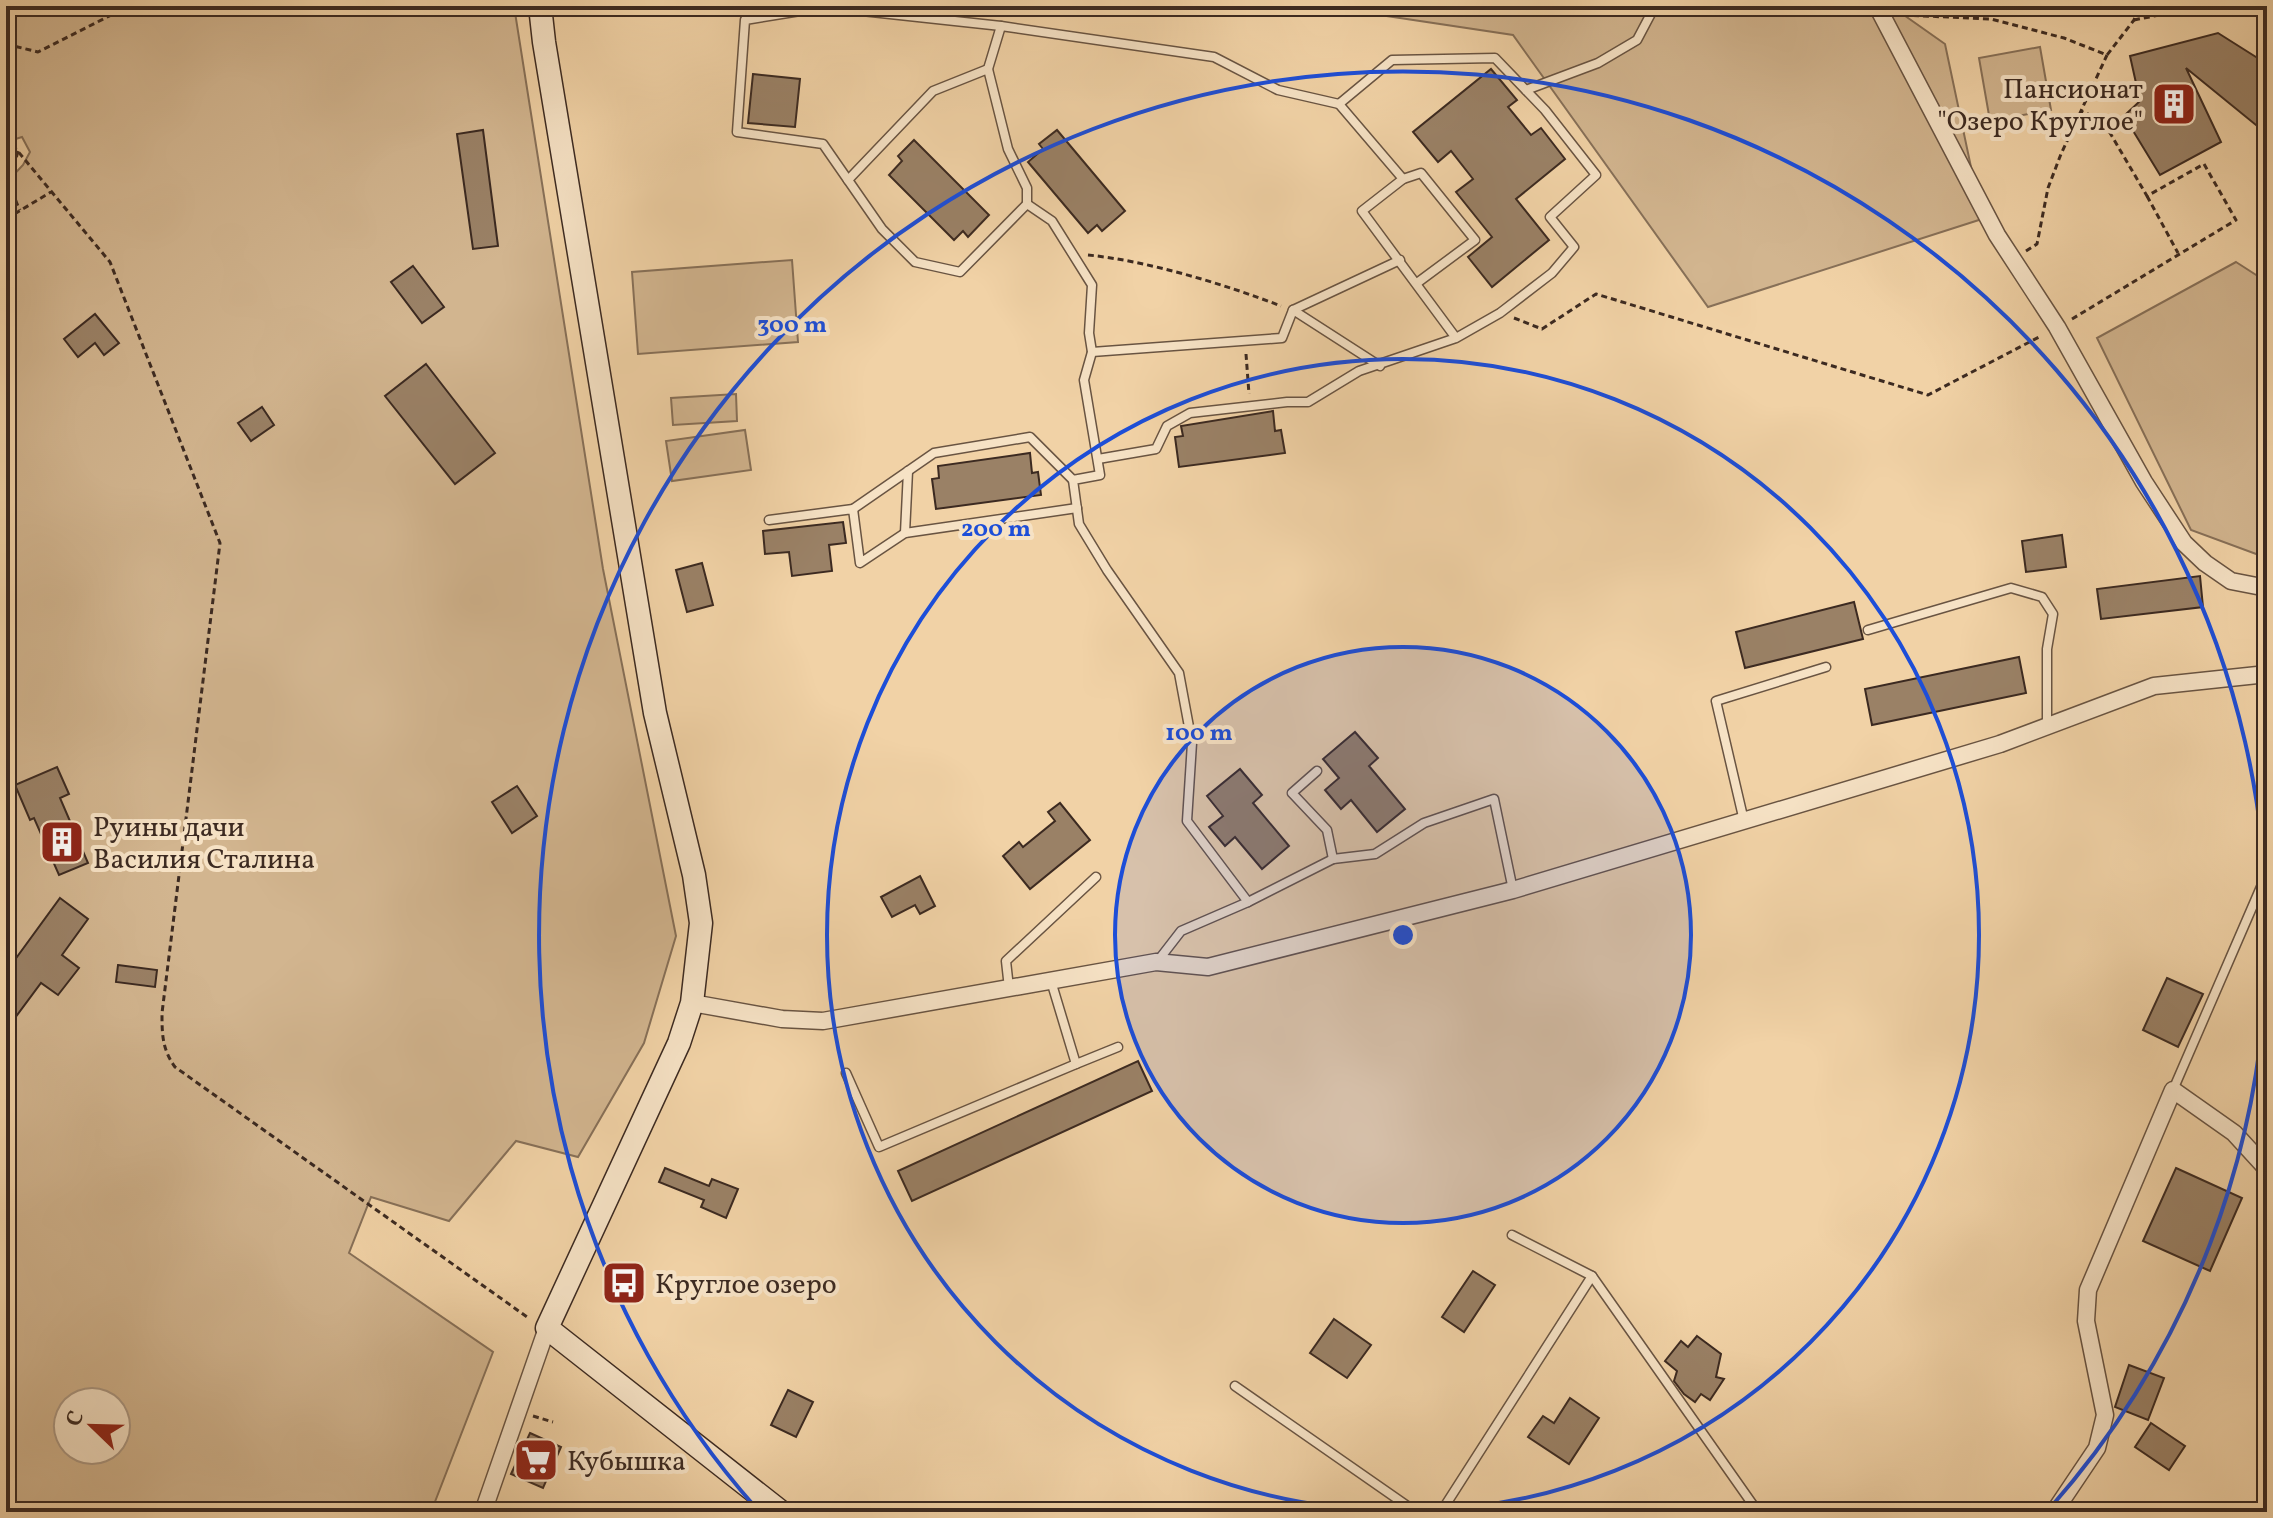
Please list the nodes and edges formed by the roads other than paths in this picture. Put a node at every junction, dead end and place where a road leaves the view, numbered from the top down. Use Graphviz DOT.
graph roads {
  1 [pos="540,6"];
  2 [pos="1655,6"];
  3 [pos="1879,10"];
  4 [pos="1001,26"];
  5 [pos="988,69"];
  6 [pos="1526,90"];
  7 [pos="1339,104"];
  8 [pos="1403,179"];
  9 [pos="848,180"];
  10 [pos="1027,204"];
  11 [pos="1400,260"];
  12 [pos="1417,283"];
  13 [pos="1293,310"];
  14 [pos="1456,338"];
  15 [pos="1092,352"];
  16 [pos="1380,366"];
  17 [pos="1098,459"];
  18 [pos="908,471"];
  19 [pos="1073,480"];
  20 [pos="1077,508"];
  21 [pos="853,509"];
  22 [pos="769,520"];
  23 [pos="905,533"];
  24 [pos="2267,588"];
  25 [pos="1868,630"];
  26 [pos="1826,667"];
  27 [pos="2267,674"];
  28 [pos="2047,725"];
  29 [pos="1317,771"];
  30 [pos="1744,821"];
  31 [pos="1333,859"];
  32 [pos="2267,873"];
  33 [pos="1096,877"];
  34 [pos="1513,890"];
  35 [pos="2256,897"];
  36 [pos="1248,902"];
  37 [pos="2267,902"];
  38 [pos="1156,962"];
  39 [pos="1051,981"];
  40 [pos="1009,988"];
  41 [pos="692,1003"];
  42 [pos="1118,1047"];
  43 [pos="1076,1064"];
  44 [pos="846,1073"];
  45 [pos="2173,1090"];
  46 [pos="2267,1169"];
  47 [pos="1512,1235"];
  48 [pos="1592,1276"];
  49 [pos="547,1328"];
  50 [pos="1235,1386"];
  51 [pos="6,1504"];
  52 [pos="19,1512"];
  53 [pos="483,1512"];
  54 [pos="781,1512"];
  55 [pos="1416,1512"];
  56 [pos="1441,1512"];
  57 [pos="1758,1512"];
  58 [pos="2054,1512"];
  1 -- 41 [label="main road"];
  2 -- 6 [label="lane"];
  3 -- 24 [label="street"];
  4 -- 5 [label="lane"];
  4 -- 7 [label="lane"];
  4 -- 9 [label="lane"];
  5 -- 9 [label="lane"];
  5 -- 10 [label="lane"];
  6 -- 7 [label="lane"];
  6 -- 14 [label="lane"];
  7 -- 8 [label="lane"];
  8 -- 11 [label="lane"];
  8 -- 12 [label="lane"];
  9 -- 10 [label="lane"];
  10 -- 15 [label="lane"];
  11 -- 12 [label="lane"];
  11 -- 13 [label="lane"];
  12 -- 14 [label="lane"];
  13 -- 15 [label="lane"];
  13 -- 16 [label="lane"];
  14 -- 16 [label="lane"];
  15 -- 17 [label="lane"];
  16 -- 17 [label="lane"];
  17 -- 19 [label="lane"];
  18 -- 19 [label="lane"];
  18 -- 21 [label="lane"];
  18 -- 23 [label="lane"];
  19 -- 20 [label="lane"];
  20 -- 23 [label="lane"];
  20 -- 36 [label="lane"];
  21 -- 22 [label="lane"];
  21 -- 23 [label="lane"];
  25 -- 28 [label="lane"];
  26 -- 30 [label="lane"];
  27 -- 28 [label="street"];
  28 -- 30 [label="street"];
  29 -- 31 [label="lane"];
  30 -- 34 [label="street"];
  31 -- 34 [label="lane"];
  31 -- 36 [label="lane"];
  32 -- 35 [label="lane"];
  33 -- 40 [label="lane"];
  34 -- 38 [label="street"];
  35 -- 37 [label="lane"];
  35 -- 45 [label="lane"];
  36 -- 38 [label="lane"];
  38 -- 39 [label="street"];
  39 -- 40 [label="street"];
  39 -- 43 [label="lane"];
  40 -- 41 [label="street"];
  41 -- 49 [label="main road"];
  42 -- 43 [label="lane"];
  43 -- 44 [label="lane"];
  45 -- 46 [label="street"];
  45 -- 58 [label="street"];
  47 -- 48 [label="lane"];
  48 -- 56 [label="lane"];
  48 -- 57 [label="lane"];
  49 -- 53 [label="street"];
  49 -- 54 [label="main road"];
  50 -- 55 [label="lane"];
  51 -- 52 [label="lane"];
}
